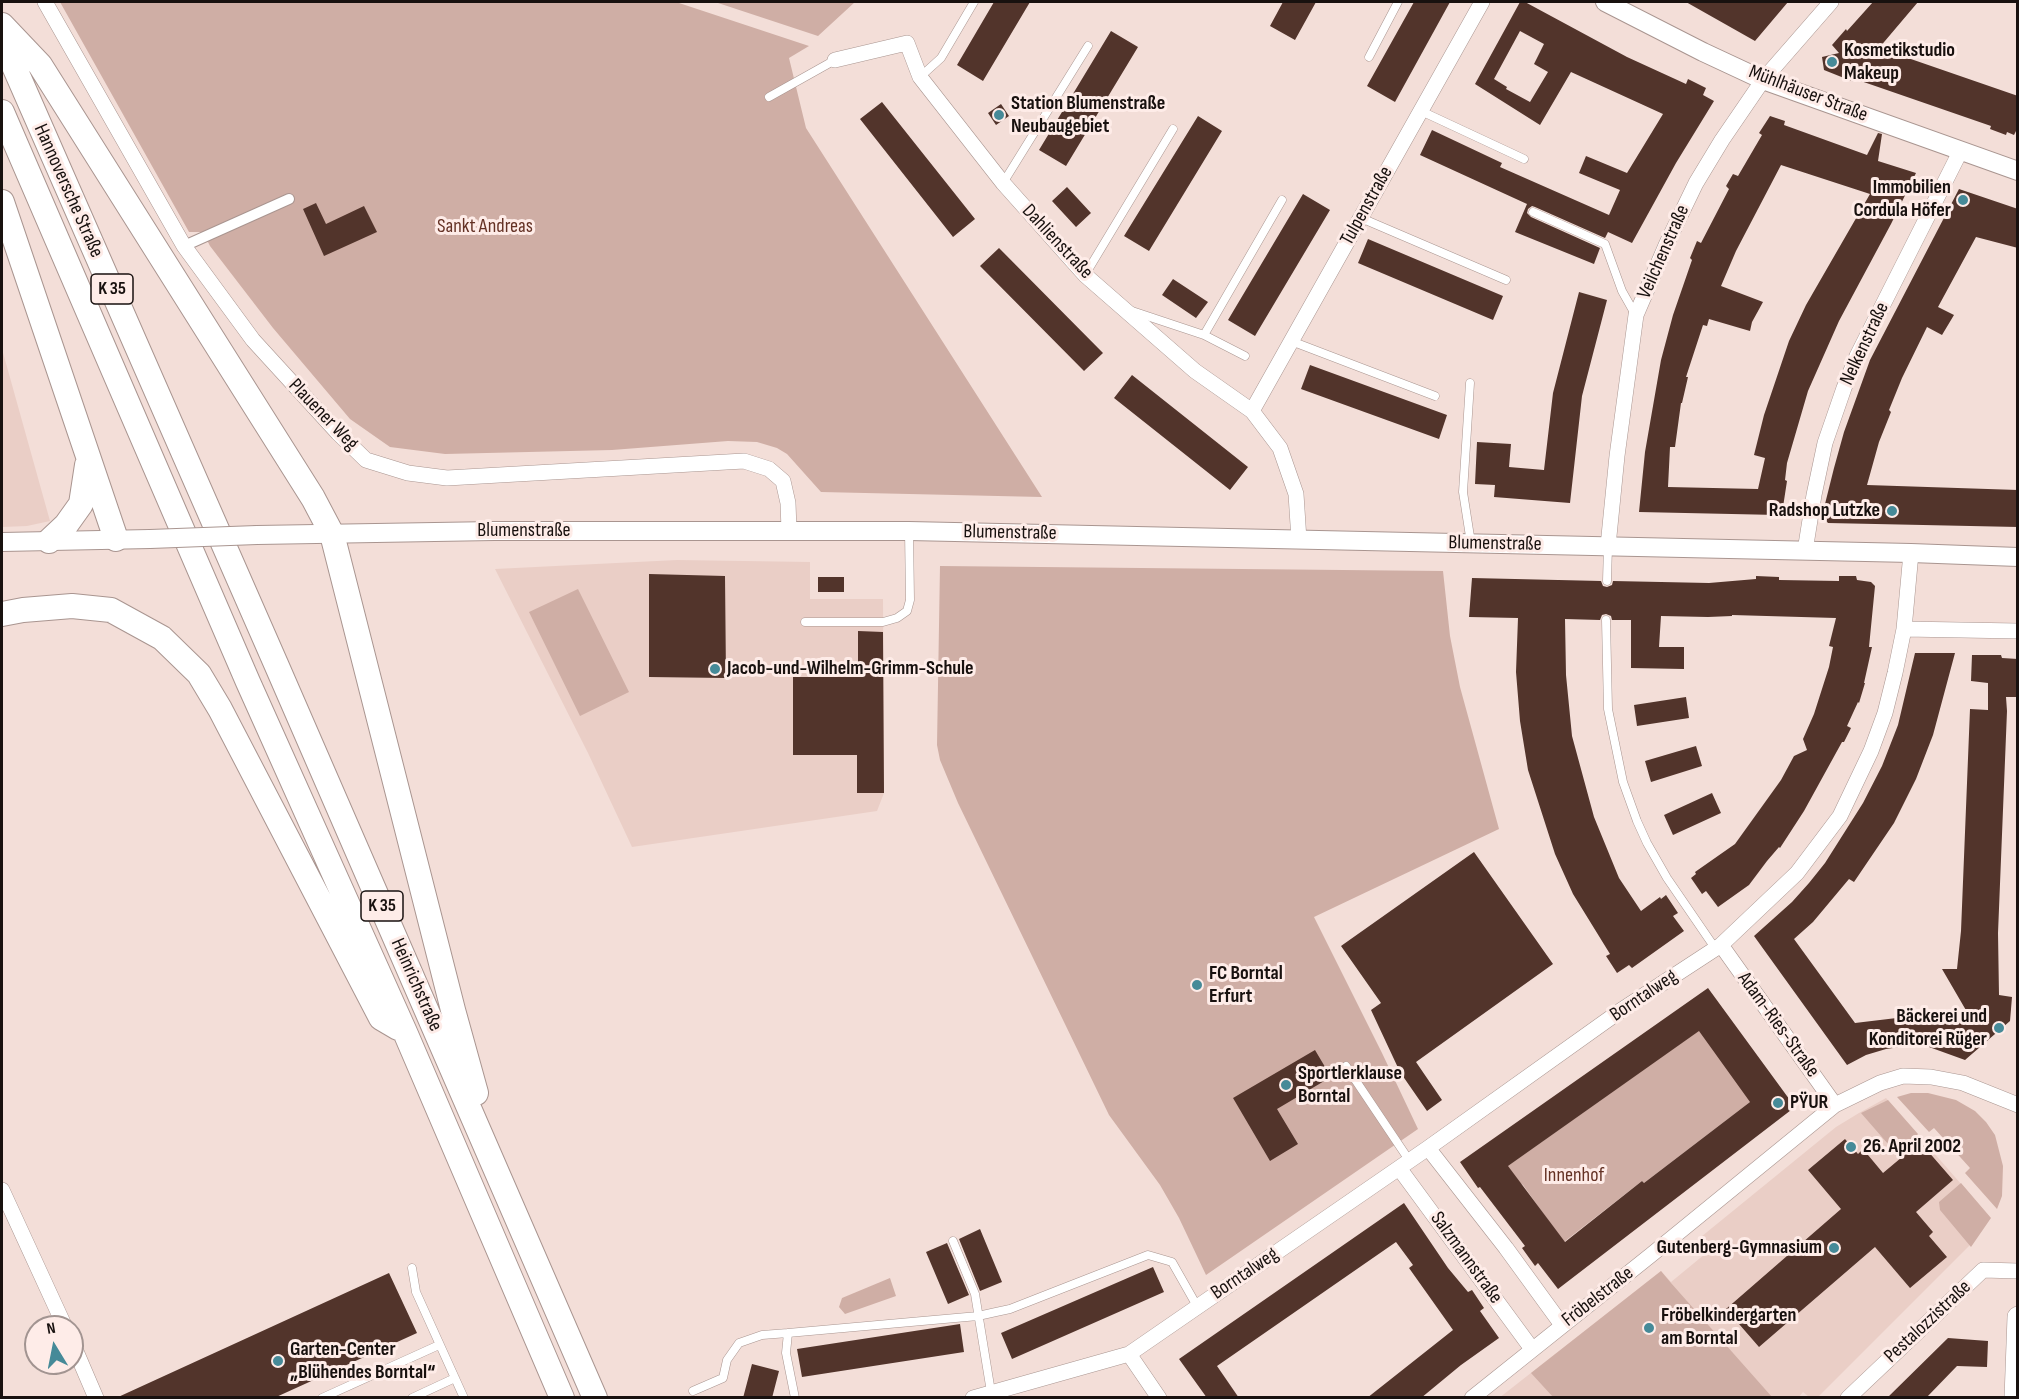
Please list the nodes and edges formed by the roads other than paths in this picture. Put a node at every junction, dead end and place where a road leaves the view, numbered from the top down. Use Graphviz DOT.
graph roads {
  1 [pos="45,2"];
  2 [pos="974,2"];
  3 [pos="1398,2"];
  4 [pos="1482,2"];
  5 [pos="1605,2"];
  6 [pos="1831,2"];
  7 [pos="2,25"];
  8 [pos="2,39"];
  9 [pos="1088,46"];
  10 [pos="1369,57"];
  11 [pos="835,60"];
  12 [pos="920,77"];
  13 [pos="1763,80"];
  14 [pos="769,97"];
  15 [pos="1421,111"];
  16 [pos="2,112"];
  17 [pos="1173,129"];
  18 [pos="1961,150"];
  19 [pos="1524,159"];
  20 [pos="2018,171"];
  21 [pos="1003,183"];
  22 [pos="289,199"];
  23 [pos="1282,200"];
  24 [pos="2,202"];
  25 [pos="1533,212"];
  26 [pos="1360,218"];
  27 [pos="184,246"];
  28 [pos="1085,275"];
  29 [pos="1506,280"];
  30 [pos="1123,308"];
  31 [pos="1636,315"];
  32 [pos="1204,335"];
  33 [pos="1291,340"];
  34 [pos="1245,356"];
  35 [pos="1470,383"];
  36 [pos="1435,396"];
  37 [pos="1252,411"];
  38 [pos="87,456"];
  39 [pos="789,530"];
  40 [pos="909,531"];
  41 [pos="332,534"];
  42 [pos="116,539"];
  43 [pos="222,540"];
  44 [pos="1299,540"];
  45 [pos="49,541"];
  46 [pos="2,542"];
  47 [pos="188,543"];
  48 [pos="1471,543"];
  49 [pos="1608,546"];
  50 [pos="1805,551"];
  51 [pos="1911,553"];
  52 [pos="2018,557"];
  53 [pos="1607,581"];
  54 [pos="2,614"];
  55 [pos="1606,620"];
  56 [pos="805,622"];
  57 [pos="1904,629"];
  58 [pos="2018,632"];
  59 [pos="1718,946"];
  60 [pos="405,1032"];
  61 [pos="1346,1066"];
  62 [pos="1835,1105"];
  63 [pos="2018,1105"];
  64 [pos="487,1148"];
  65 [pos="1428,1148"];
  66 [pos="1404,1164"];
  67 [pos="2,1190"];
  68 [pos="953,1241"];
  69 [pos="412,1268"];
  70 [pos="2018,1271"];
  71 [pos="1197,1306"];
  72 [pos="59,1315"];
  73 [pos="978,1316"];
  74 [pos="2018,1317"];
  75 [pos="1562,1325"];
  76 [pos="788,1333"];
  77 [pos="439,1346"];
  78 [pos="1532,1349"];
  79 [pos="1129,1354"];
  80 [pos="84,1370"];
  81 [pos="455,1378"];
  82 [pos="693,1390"];
  83 [pos="991,1392"];
  84 [pos="96,1398"];
  85 [pos="322,1398"];
  86 [pos="412,1398"];
  87 [pos="464,1398"];
  88 [pos="562,1398"];
  89 [pos="595,1398"];
  90 [pos="795,1398"];
  91 [pos="973,1398"];
  92 [pos="1159,1398"];
  93 [pos="1472,1398"];
  94 [pos="1848,1398"];
  95 [pos="2015,1398"];
  1 -- 27 [label="street, Plauener Weg"];
  2 -- 12 [label="lane"];
  3 -- 10 [label="lane"];
  4 -- 15 [label="street, Tulpenstraße"];
  5 -- 13 [label="street, Mühlhäuser Straße"];
  6 -- 13 [label="street, Veilchenstraße"];
  7 -- 41 [label="highway"];
  8 -- 43 [label="highway, Hannoversche Straße / K 35"];
  9 -- 21 [label="lane"];
  11 -- 12 [label="street, Dahlienstraße"];
  11 -- 14 [label="lane, Dahlienstraße"];
  12 -- 21 [label="street, Dahlienstraße"];
  13 -- 18 [label="street, Mühlhäuser Straße"];
  13 -- 31 [label="street, Veilchenstraße"];
  15 -- 19 [label="lane"];
  15 -- 26 [label="street, Tulpenstraße"];
  16 -- 47 [label="highway, Hannoversche Straße / K 35"];
  17 -- 28 [label="lane"];
  18 -- 20 [label="street, Mühlhäuser Straße"];
  18 -- 50 [label="street, Nelkenstraße"];
  21 -- 28 [label="street, Dahlienstraße"];
  22 -- 27 [label="street"];
  23 -- 32 [label="lane"];
  24 -- 38 [label="highway"];
  25 -- 31 [label="lane"];
  26 -- 29 [label="lane"];
  26 -- 33 [label="street, Tulpenstraße"];
  27 -- 39 [label="street, Plauener Weg"];
  28 -- 30 [label="street, Dahlienstraße"];
  30 -- 32 [label="lane"];
  30 -- 37 [label="street, Dahlienstraße"];
  31 -- 49 [label="street, Veilchenstraße"];
  32 -- 34 [label="lane"];
  33 -- 36 [label="lane"];
  33 -- 37 [label="street, Tulpenstraße"];
  35 -- 48 [label="lane"];
  37 -- 44 [label="street, Dahlienstraße"];
  38 -- 42 [label="highway"];
  38 -- 45 [label="highway"];
  39 -- 40 [label="street, Blumenstraße"];
  39 -- 41 [label="street, Blumenstraße"];
  40 -- 44 [label="street, Blumenstraße"];
  40 -- 56 [label="lane"];
  41 -- 42 [label="street, Blumenstraße, bridge"];
  41 -- 64 [label="highway"];
  42 -- 45 [label="street, Blumenstraße"];
  43 -- 64 [label="highway, Heinrichstraße / K 35"];
  44 -- 48 [label="street, Blumenstraße"];
  45 -- 46 [label="street, Blumenstraße"];
  47 -- 60 [label="highway, Heinrichstraße / K 35"];
  48 -- 49 [label="street, Blumenstraße"];
  49 -- 50 [label="street, Blumenstraße"];
  49 -- 53 [label="lane"];
  50 -- 51 [label="street, Blumenstraße"];
  51 -- 52 [label="street, Blumenstraße"];
  51 -- 57 [label="street, Borntalweg"];
  54 -- 60 [label="highway"];
  55 -- 59 [label="lane, Adam-Ries-Straße"];
  57 -- 58 [label="street"];
  57 -- 59 [label="street, Borntalweg"];
  59 -- 62 [label="street, Adam-Ries-Straße"];
  59 -- 65 [label="street, Borntalweg"];
  60 -- 88 [label="highway, Heinrichstraße / K 35"];
  61 -- 66 [label="lane"];
  62 -- 63 [label="street, Fröbelstraße"];
  62 -- 75 [label="street, Fröbelstraße"];
  64 -- 89 [label="highway, Heinrichstraße / K 35"];
  65 -- 66 [label="street, Borntalweg"];
  65 -- 75 [label="street, Salzmannstraße"];
  66 -- 71 [label="street, Borntalweg"];
  66 -- 78 [label="street, Salzmannstraße"];
  67 -- 72 [label="street"];
  68 -- 73 [label="lane"];
  69 -- 77 [label="lane"];
  70 -- 94 [label="street, Pestalozzistraße"];
  71 -- 73 [label="lane, Borntalweg"];
  71 -- 79 [label="street, Borntalweg"];
  73 -- 76 [label="lane, Borntalweg"];
  73 -- 83 [label="lane"];
  74 -- 95 [label="main road"];
  75 -- 78 [label="street, Fröbelstraße"];
  76 -- 82 [label="lane, Borntalweg"];
  76 -- 90 [label="lane"];
  77 -- 81 [label="lane"];
  77 -- 85 [label="lane"];
  78 -- 93 [label="street, Fröbelstraße"];
  79 -- 83 [label="street, Borntalweg"];
  79 -- 92 [label="street"];
  80 -- 84 [label="street"];
  81 -- 86 [label="lane"];
  81 -- 87 [label="lane"];
  83 -- 91 [label="street, Borntalweg"];
}
